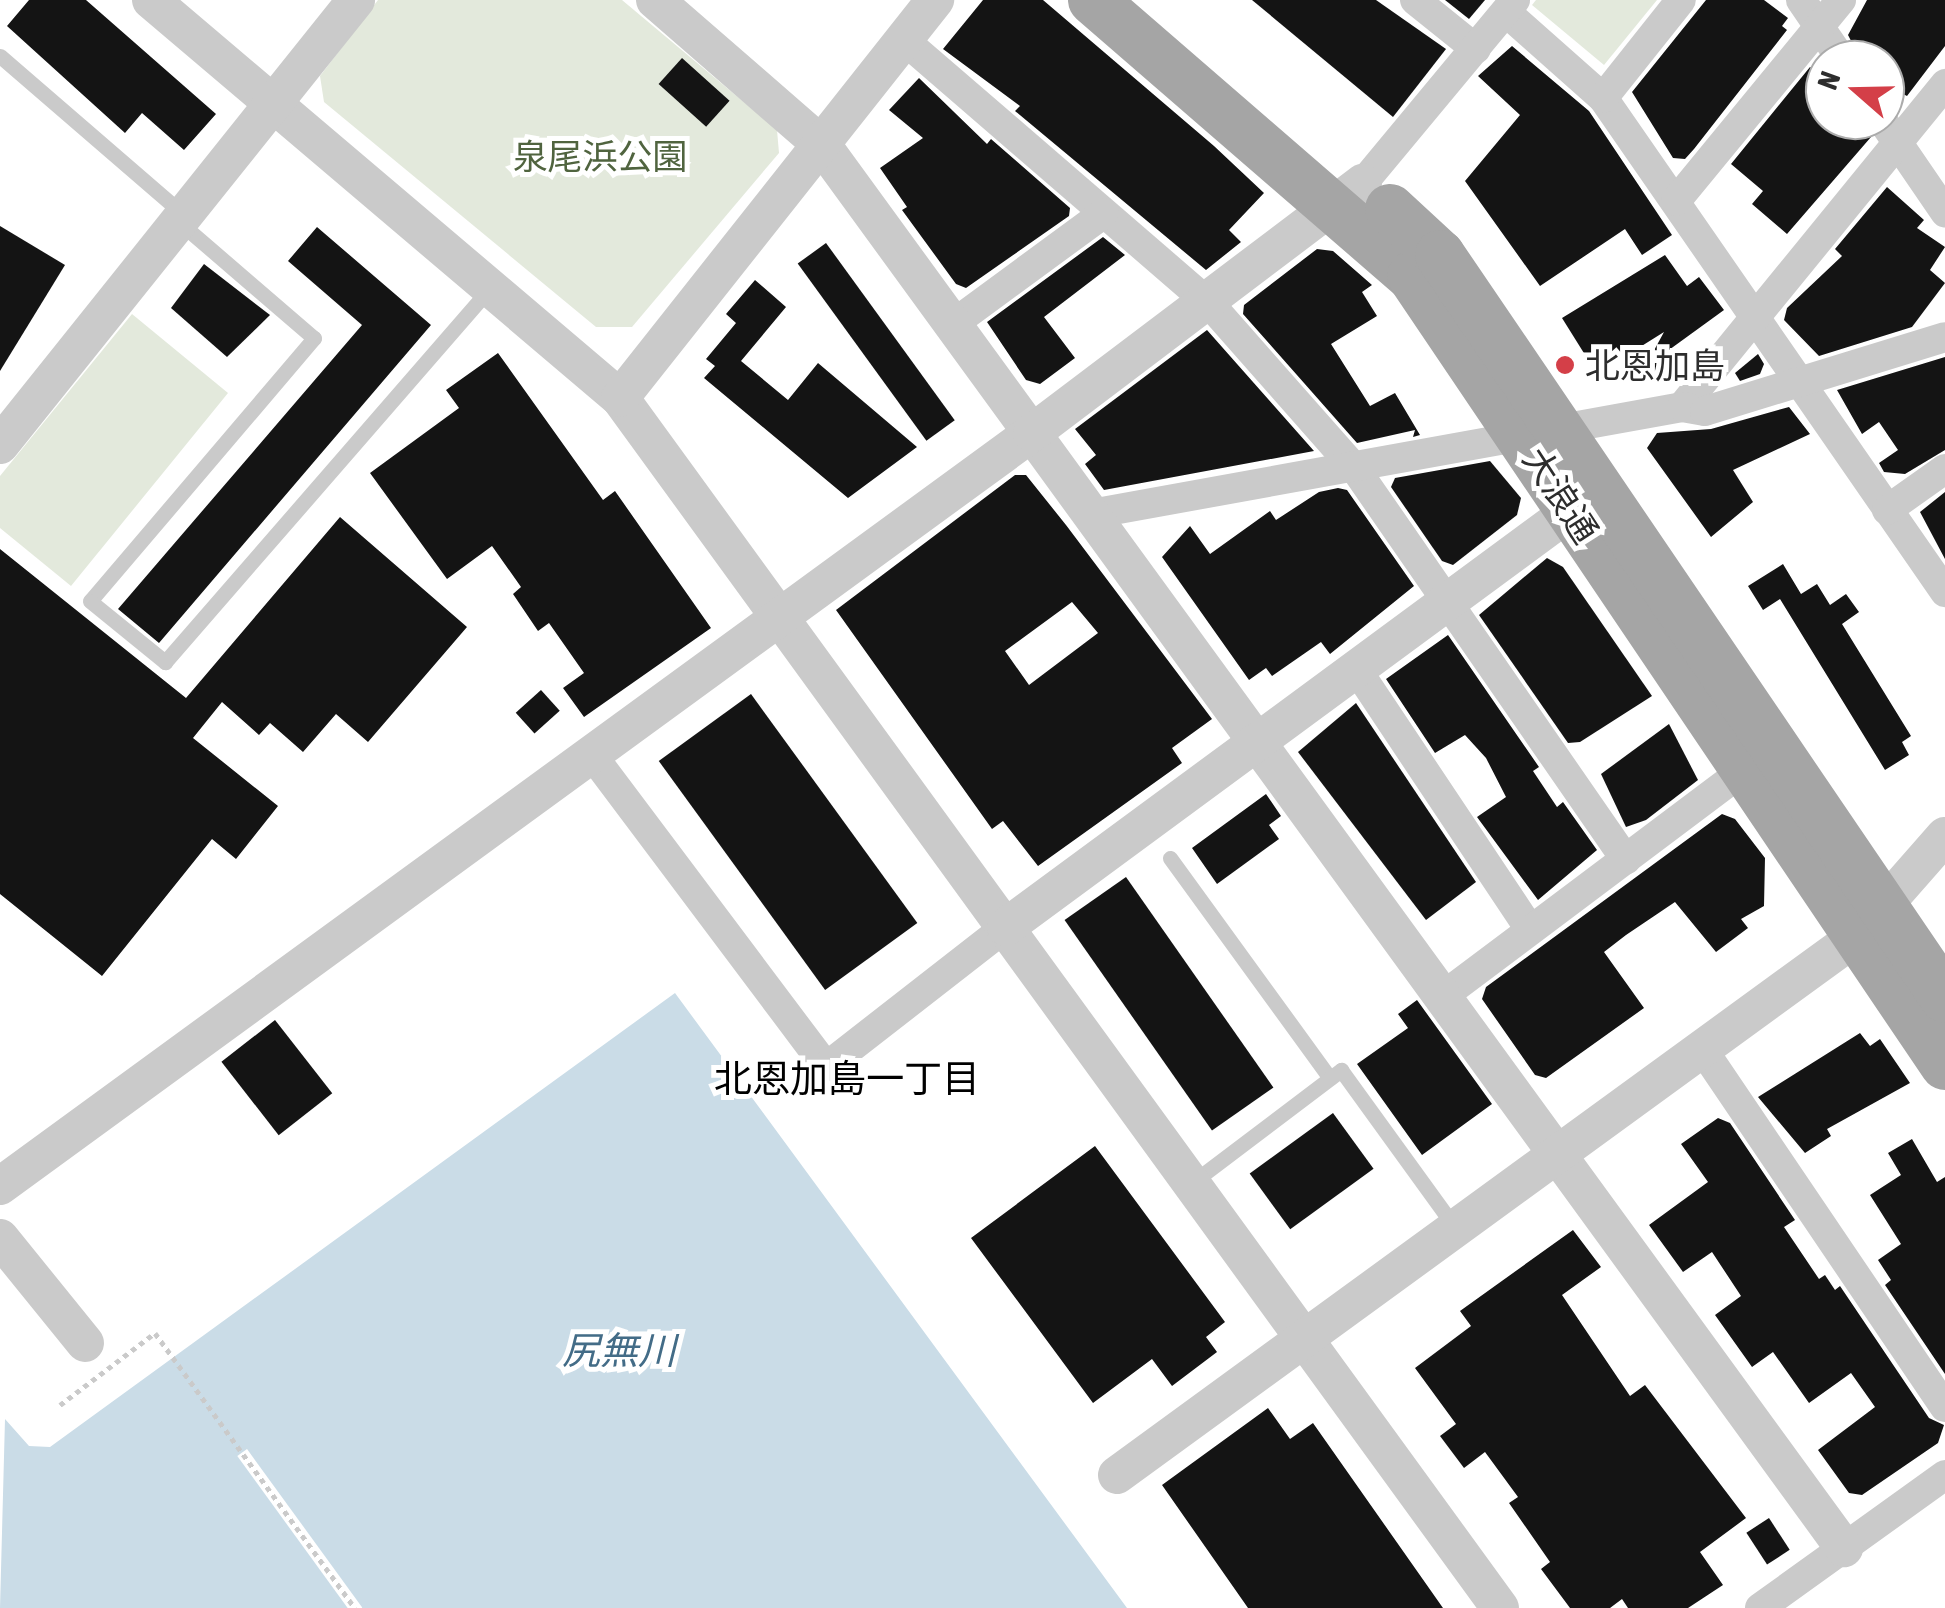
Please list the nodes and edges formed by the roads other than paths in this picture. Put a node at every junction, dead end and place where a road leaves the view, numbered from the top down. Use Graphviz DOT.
graph roads {
  1 [pos="152,0"];
  2 [pos="356,0"];
  3 [pos="654,0"];
  4 [pos="935,0"];
  5 [pos="1093,0"];
  6 [pos="1148,0"];
  7 [pos="1414,0"];
  8 [pos="1682,0"];
  9 [pos="1801,0"];
  10 [pos="1841,0"];
  11 [pos="1510,6"];
  12 [pos="1820,27"];
  13 [pos="904,40"];
  14 [pos="1829,40"];
  15 [pos="1476,49"];
  16 [pos="0,56"];
  17 [pos="1945,84"];
  18 [pos="1603,98"];
  19 [pos="272,106"];
  20 [pos="1905,119"];
  21 [pos="1884,140"];
  22 [pos="1896,140"];
  23 [pos="822,145"];
  24 [pos="1349,194"];
  25 [pos="1676,201"];
  26 [pos="1945,212"];
  27 [pos="1104,213"];
  28 [pos="182,219"];
  29 [pos="488,291"];
  30 [pos="1208,302"];
  31 [pos="1755,318"];
  32 [pos="954,324"];
  33 [pos="1945,337"];
  34 [pos="1798,385"];
  35 [pos="620,398"];
  36 [pos="1682,406"];
  37 [pos="1541,432"];
  38 [pos="1032,434"];
  39 [pos="0,445"];
  40 [pos="1945,469"];
  41 [pos="1356,470"];
  42 [pos="1586,499"];
  43 [pos="1887,510"];
  44 [pos="1091,514"];
  45 [pos="1945,592"];
  46 [pos="1448,603"];
  47 [pos="779,618"];
  48 [pos="1357,670"];
  49 [pos="1259,743"];
  50 [pos="592,755"];
  51 [pos="1745,769"];
  52 [pos="1945,836"];
  53 [pos="1170,858"];
  54 [pos="1626,860"];
  55 [pos="1870,921"];
  56 [pos="1006,927"];
  57 [pos="1530,928"];
  58 [pos="1443,996"];
  59 [pos="1945,998"];
  60 [pos="1703,1050"];
  61 [pos="1945,1066"];
  62 [pos="1330,1078"];
  63 [pos="1558,1154"];
  64 [pos="1191,1183"];
  65 [pos="0,1186"];
  66 [pos="1456,1229"];
  67 [pos="0,1238"];
  68 [pos="1301,1337"];
  69 [pos="85,1343"];
  70 [pos="1945,1408"];
  71 [pos="1118,1475"];
  72 [pos="1945,1475"];
  73 [pos="1844,1548"];
  74 [pos="1500,1608"];
  75 [pos="1760,1608"];
  1 -- 19 [label="street"];
  2 -- 19 [label="street"];
  3 -- 23 [label="street"];
  4 -- 13 [label="street"];
  5 -- 24 [label="main road, 大浪通"];
  6 -- 24 [label="main road, 大浪通"];
  7 -- 15 [label="street"];
  8 -- 18 [label="street"];
  9 -- 12 [label="street"];
  10 -- 12 [label="street"];
  11 -- 15 [label="street"];
  11 -- 18 [label="street"];
  12 -- 14 [label="street"];
  12 -- 25 [label="street"];
  13 -- 23 [label="street"];
  13 -- 27 [label="street"];
  15 -- 24 [label="street"];
  16 -- 28 [label="lane"];
  17 -- 20 [label="street"];
  18 -- 25 [label="street"];
  19 -- 28 [label="street"];
  19 -- 29 [label="street"];
  21 -- 31 [label="street"];
  22 -- 26 [label="street"];
  23 -- 32 [label="street"];
  23 -- 35 [label="street"];
  24 -- 30 [label="street"];
  24 -- 37 [label="main road, 大浪通"];
  25 -- 31 [label="street"];
  27 -- 30 [label="street"];
  27 -- 32 [label="street"];
  28 -- 29 [label="lane"];
  28 -- 39 [label="street"];
  29 -- 35 [label="street"];
  30 -- 38 [label="street"];
  30 -- 41 [label="street"];
  31 -- 34 [label="street"];
  31 -- 36 [label="street"];
  32 -- 38 [label="street"];
  33 -- 34 [label="street"];
  34 -- 36 [label="street"];
  34 -- 43 [label="street"];
  35 -- 47 [label="street"];
  36 -- 37 [label="street"];
  37 -- 41 [label="street"];
  37 -- 42 [label="main road, 大浪通"];
  38 -- 44 [label="street"];
  38 -- 47 [label="street"];
  40 -- 43 [label="street"];
  41 -- 44 [label="street"];
  41 -- 46 [label="street"];
  42 -- 46 [label="street"];
  42 -- 51 [label="main road, 大浪通"];
  42 -- 55 [label="main road, 大浪通"];
  43 -- 45 [label="street"];
  44 -- 49 [label="street"];
  46 -- 48 [label="street"];
  46 -- 54 [label="street"];
  47 -- 50 [label="street"];
  47 -- 56 [label="street"];
  48 -- 49 [label="street"];
  48 -- 57 [label="street"];
  49 -- 56 [label="street"];
  49 -- 58 [label="street"];
  50 -- 56 [label="street"];
  50 -- 65 [label="street"];
  51 -- 54 [label="street"];
  51 -- 55 [label="main road, 大浪通"];
  52 -- 55 [label="street"];
  53 -- 62 [label="lane"];
  54 -- 57 [label="street"];
  55 -- 59 [label="main road, 大浪通"];
  55 -- 60 [label="street"];
  55 -- 61 [label="main road, 大浪通"];
  56 -- 64 [label="street"];
  57 -- 58 [label="street"];
  58 -- 63 [label="street"];
  60 -- 63 [label="street"];
  60 -- 70 [label="street"];
  62 -- 64 [label="lane"];
  62 -- 66 [label="lane"];
  63 -- 66 [label="street"];
  63 -- 73 [label="street"];
  64 -- 68 [label="street"];
  66 -- 68 [label="street"];
  67 -- 69 [label="street"];
  68 -- 71 [label="street"];
  68 -- 74 [label="street"];
  72 -- 73 [label="street"];
  73 -- 75 [label="street"];
}
